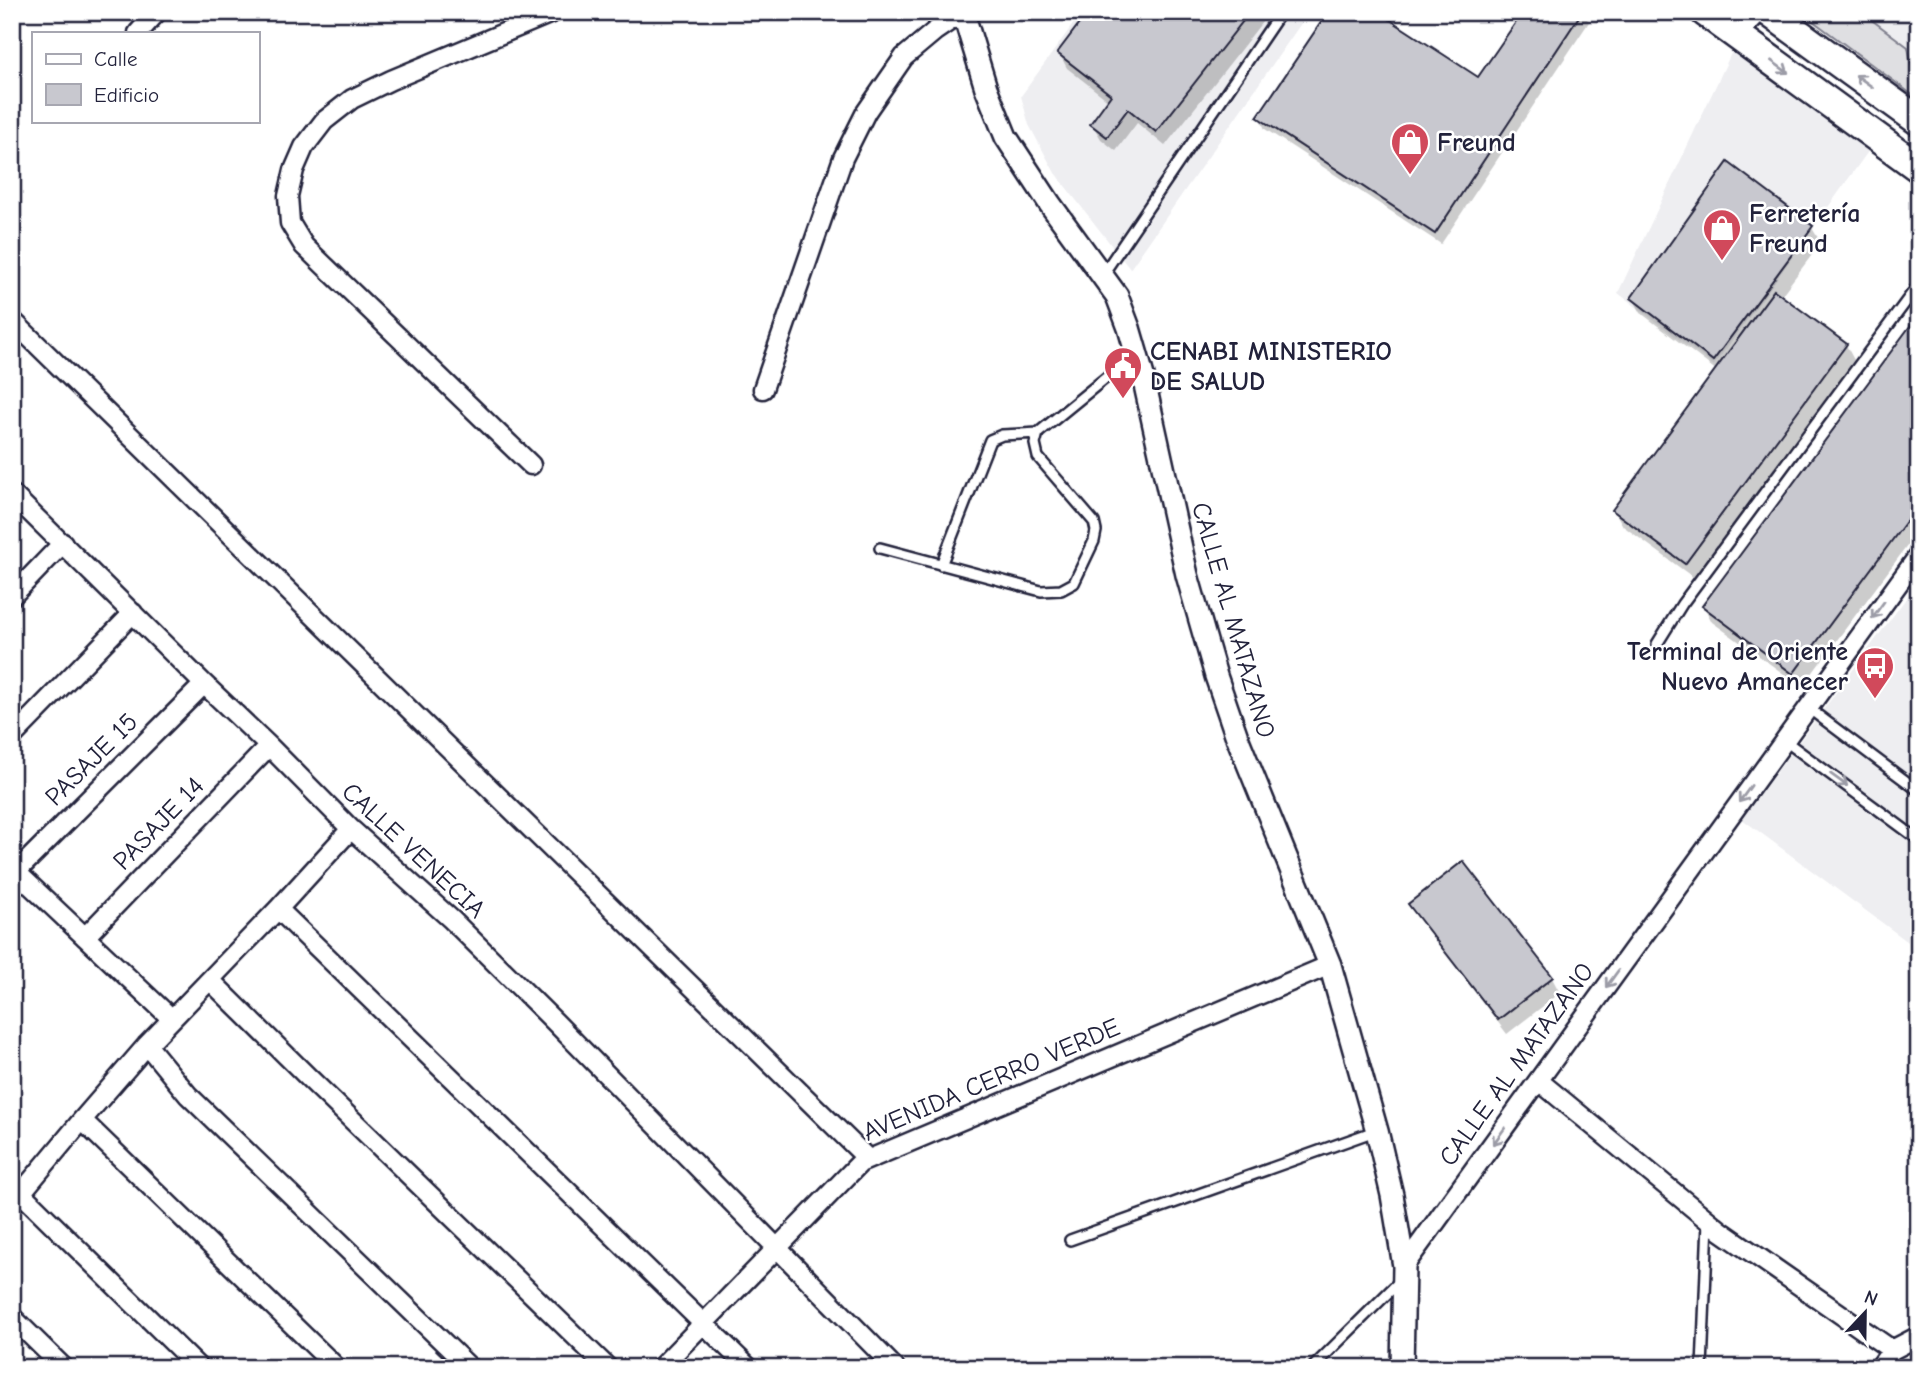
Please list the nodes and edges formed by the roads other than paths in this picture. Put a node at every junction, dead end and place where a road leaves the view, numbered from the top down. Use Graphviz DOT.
graph roads {
  1 [pos="157,12"];
  2 [pos="554,12"];
  3 [pos="963,12"];
  4 [pos="1281,12"];
  5 [pos="1705,12"];
  6 [pos="1757,12"];
  7 [pos="1769,12"];
  8 [pos="139,32"];
  9 [pos="1735,34"];
  10 [pos="1919,121"];
  11 [pos="1919,167"];
  12 [pos="1103,275"];
  13 [pos="1919,284"];
  14 [pos="12,320"];
  15 [pos="1136,353"];
  16 [pos="763,389"];
  17 [pos="1038,433"];
  18 [pos="531,465"];
  19 [pos="12,494"];
  20 [pos="63,542"];
  21 [pos="880,548"];
  22 [pos="1919,555"];
  23 [pos="941,565"];
  24 [pos="12,596"];
  25 [pos="133,614"];
  26 [pos="1657,643"];
  27 [pos="204,684"];
  28 [pos="1807,707"];
  29 [pos="12,737"];
  30 [pos="1784,740"];
  31 [pos="270,746"];
  32 [pos="1919,791"];
  33 [pos="351,829"];
  34 [pos="1919,840"];
  35 [pos="14,870"];
  36 [pos="278,909"];
  37 [pos="85,937"];
  38 [pos="1330,965"];
  39 [pos="210,980"];
  40 [pos="172,1019"];
  41 [pos="148,1045"];
  42 [pos="1539,1081"];
  43 [pos="82,1120"];
  44 [pos="1377,1131"];
  45 [pos="868,1159"];
  46 [pos="17,1199"];
  47 [pos="1708,1221"];
  48 [pos="1070,1240"];
  49 [pos="777,1247"];
  50 [pos="1404,1272"];
  51 [pos="12,1317"];
  52 [pos="703,1322"];
  53 [pos="1919,1336"];
  54 [pos="1892,1350"];
  55 [pos="64,1368"];
  56 [pos="199,1368"];
  57 [pos="337,1368"];
  58 [pos="470,1368"];
  59 [pos="608,1368"];
  60 [pos="660,1368"];
  61 [pos="749,1368"];
  62 [pos="895,1368"];
  63 [pos="1312,1368"];
  64 [pos="1402,1368"];
  65 [pos="1702,1368"];
  66 [pos="1879,1368"];
  1 -- 8 [label="street"];
  2 -- 18 [label="street"];
  3 -- 12 [label="street, CALLE AL MATAZANO"];
  3 -- 16 [label="street"];
  4 -- 12 [label="lane"];
  5 -- 9 [label="highway"];
  6 -- 9 [label="street"];
  10 -- 7 [label="highway, one-way"];
  9 -- 11 [label="highway, one-way"];
  12 -- 15 [label="street, CALLE AL MATAZANO"];
  13 -- 26 [label="lane"];
  14 -- 45 [label="street"];
  15 -- 17 [label="lane"];
  15 -- 38 [label="street, CALLE AL MATAZANO"];
  17 -- 23 [label="lane"];
  17 -- 23 [label="lane"];
  19 -- 20 [label="street, CALLE VENECIA"];
  20 -- 24 [label="street"];
  20 -- 25 [label="street, CALLE VENECIA"];
  21 -- 23 [label="lane"];
  22 -- 28 [label="street, CALLE AL MATAZANO, one-way"];
  25 -- 27 [label="street, CALLE VENECIA"];
  25 -- 29 [label="street"];
  27 -- 31 [label="street, CALLE VENECIA"];
  27 -- 35 [label="street, PASAJE 15"];
  28 -- 30 [label="street, CALLE AL MATAZANO"];
  28 -- 32 [label="lane"];
  30 -- 34 [label="lane, one-way"];
  30 -- 42 [label="street, CALLE AL MATAZANO, one-way"];
  31 -- 33 [label="street, CALLE VENECIA"];
  31 -- 37 [label="street, PASAJE 14"];
  33 -- 36 [label="street"];
  33 -- 49 [label="street, CALLE VENECIA"];
  35 -- 37 [label="street"];
  36 -- 39 [label="street"];
  36 -- 52 [label="street"];
  37 -- 40 [label="street"];
  38 -- 44 [label="street, CALLE AL MATAZANO"];
  38 -- 45 [label="street, AVENIDA CERRO VERDE"];
  39 -- 40 [label="street"];
  39 -- 59 [label="street"];
  40 -- 41 [label="street"];
  41 -- 43 [label="street"];
  41 -- 58 [label="street"];
  42 -- 47 [label="street"];
  42 -- 50 [label="street, CALLE AL MATAZANO, one-way"];
  43 -- 46 [label="street"];
  43 -- 57 [label="street"];
  44 -- 48 [label="lane"];
  44 -- 50 [label="street, CALLE AL MATAZANO"];
  45 -- 49 [label="street, AVENIDA CERRO VERDE"];
  46 -- 56 [label="street"];
  47 -- 54 [label="street"];
  47 -- 65 [label="lane"];
  49 -- 52 [label="street, AVENIDA CERRO VERDE"];
  49 -- 62 [label="street, CALLE VENECIA"];
  50 -- 63 [label="lane"];
  50 -- 64 [label="street, CALLE AL MATAZANO"];
  51 -- 55 [label="street"];
  52 -- 60 [label="street, AVENIDA CERRO VERDE"];
  52 -- 61 [label="street"];
  53 -- 54 [label="street"];
  54 -- 66 [label="street"];
}
